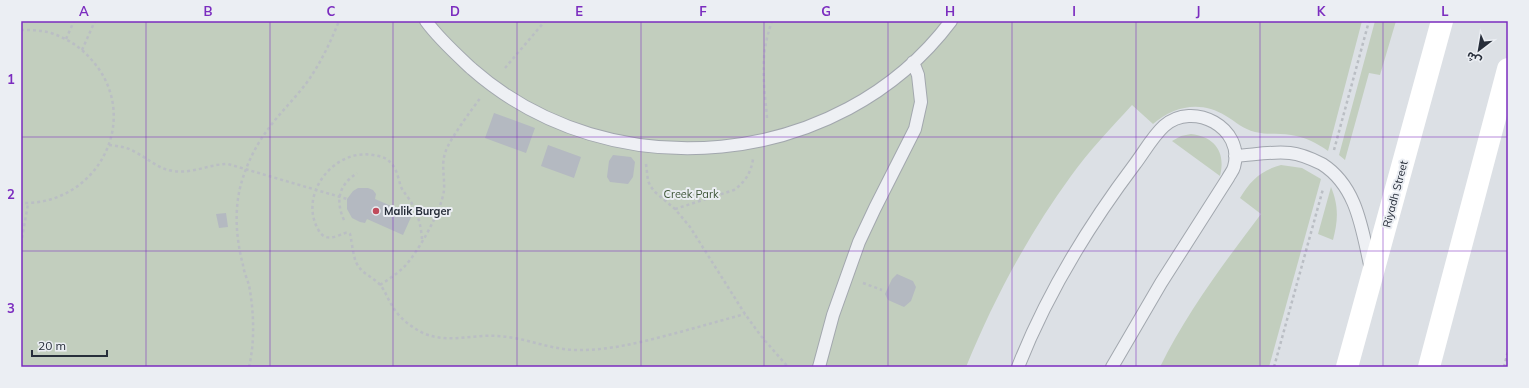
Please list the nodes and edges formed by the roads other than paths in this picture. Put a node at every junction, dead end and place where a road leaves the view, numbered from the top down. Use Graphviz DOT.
graph roads {
  1 [pos="426,21"];
  2 [pos="951,21"];
  3 [pos="1442,21"];
  4 [pos="913,62"];
  5 [pos="1508,69"];
  6 [pos="1235,156"];
  7 [pos="1372,276"];
  8 [pos="819,367"];
  9 [pos="1018,367"];
  10 [pos="1112,367"];
  11 [pos="1347,367"];
  12 [pos="1429,367"];
  1 -- 4 [label="lane"];
  2 -- 4 [label="lane"];
  3 -- 7 [label="main road, Riyadh Street"];
  4 -- 8 [label="lane"];
  5 -- 12 [label="main road"];
  6 -- 7 [label="lane"];
  6 -- 9 [label="lane"];
  6 -- 10 [label="lane"];
  7 -- 11 [label="main road, Riyadh Street"];
}
